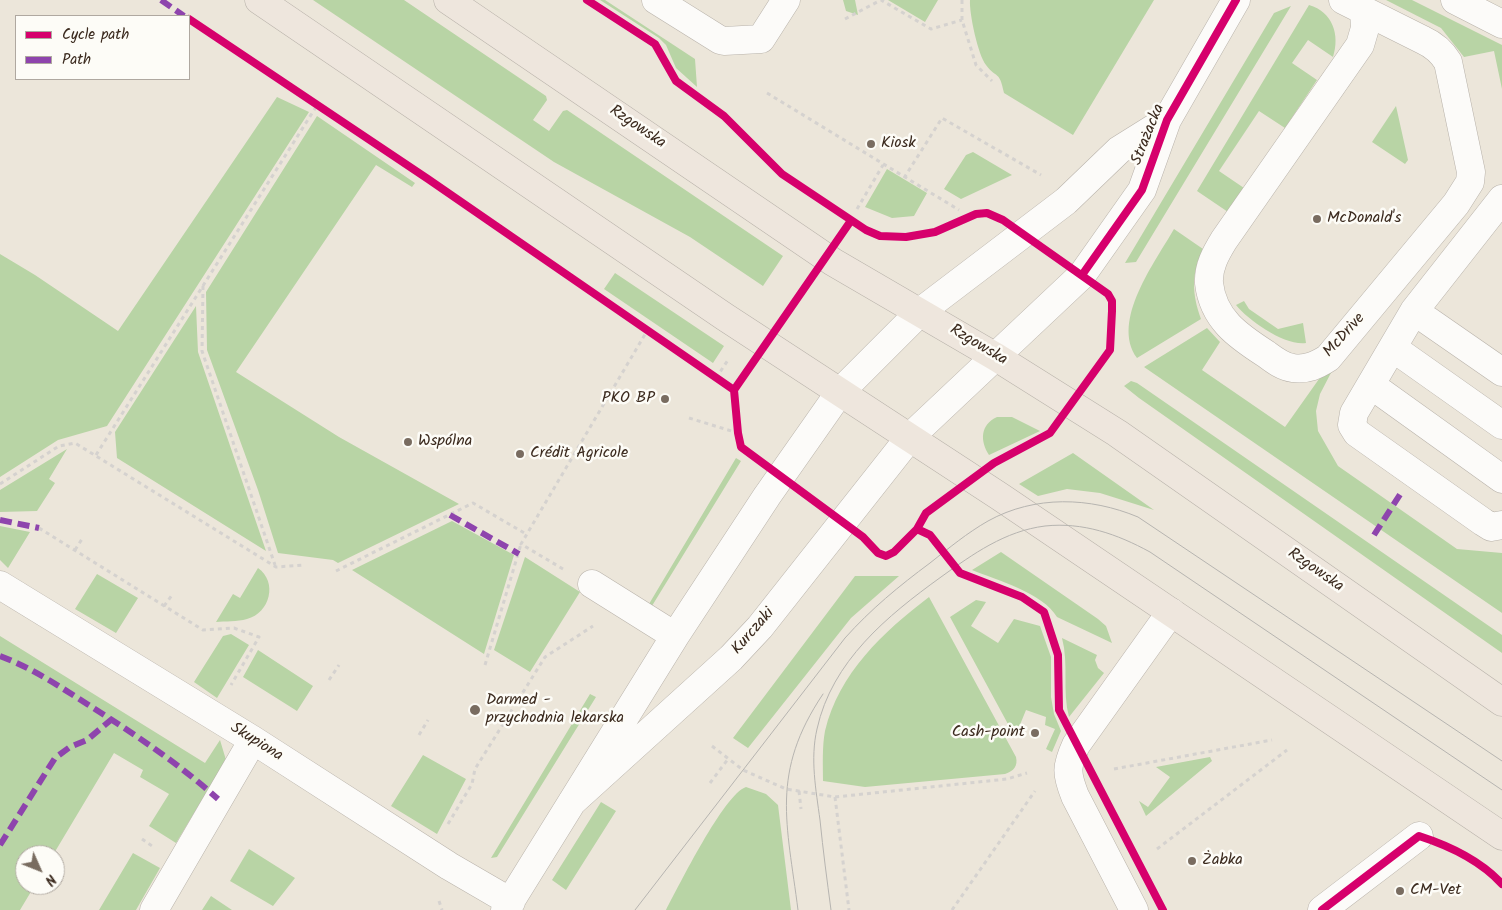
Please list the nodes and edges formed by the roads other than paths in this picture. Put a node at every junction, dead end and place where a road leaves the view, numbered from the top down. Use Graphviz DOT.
graph roads {
  1 [pos="259,0"];
  2 [pos="448,0"];
  3 [pos="656,0"];
  4 [pos="786,0"];
  5 [pos="1236,0"];
  6 [pos="1455,0"];
  7 [pos="1354,5"];
  8 [pos="1502,24"];
  9 [pos="1166,120"];
  10 [pos="1502,199"];
  11 [pos="1414,311"];
  12 [pos="920,312"];
  13 [pos="1393,348"];
  14 [pos="996,357"];
  15 [pos="1502,372"];
  16 [pos="1371,385"];
  17 [pos="840,392"];
  18 [pos="1502,426"];
  19 [pos="910,437"];
  20 [pos="1502,479"];
  21 [pos="1502,525"];
  22 [pos="592,584"];
  23 [pos="0,585"];
  24 [pos="1171,612"];
  25 [pos="675,636"];
  26 [pos="1502,702"];
  27 [pos="253,740"];
  28 [pos="572,802"];
  29 [pos="1419,836"];
  30 [pos="1502,836"];
  31 [pos="508,906"];
  32 [pos="154,910"];
  33 [pos="1134,910"];
  34 [pos="1322,910"];
  1 -- 17 [label="main road"];
  2 -- 12 [label="main road, Rzgowska"];
  3 -- 4 [label="street"];
  5 -- 9 [label="street, Strażacka"];
  6 -- 8 [label="street"];
  7 -- 7 [label="street, McDrive"];
  9 -- 12 [label="street, Strażacka"];
  9 -- 14 [label="street, Strażacka"];
  10 -- 11 [label="street"];
  11 -- 13 [label="street"];
  11 -- 15 [label="street"];
  12 -- 14 [label="main road, Rzgowska"];
  12 -- 17 [label="street, Strażacka"];
  13 -- 16 [label="street"];
  13 -- 18 [label="street"];
  14 -- 19 [label="street, Strażacka"];
  14 -- 26 [label="main road, Rzgowska"];
  16 -- 20 [label="street"];
  16 -- 21 [label="street"];
  17 -- 19 [label="main road"];
  17 -- 25 [label="street, Kurczaki"];
  19 -- 24 [label="main road"];
  19 -- 28 [label="street, Kurczaki"];
  22 -- 25 [label="street"];
  23 -- 27 [label="street, Skupiona"];
  24 -- 30 [label="main road"];
  24 -- 33 [label="street"];
  25 -- 28 [label="street, Kurczaki"];
  27 -- 31 [label="street, Skupiona"];
  27 -- 32 [label="street"];
  28 -- 31 [label="street, Kurczaki"];
  29 -- 34 [label="street"];
}
